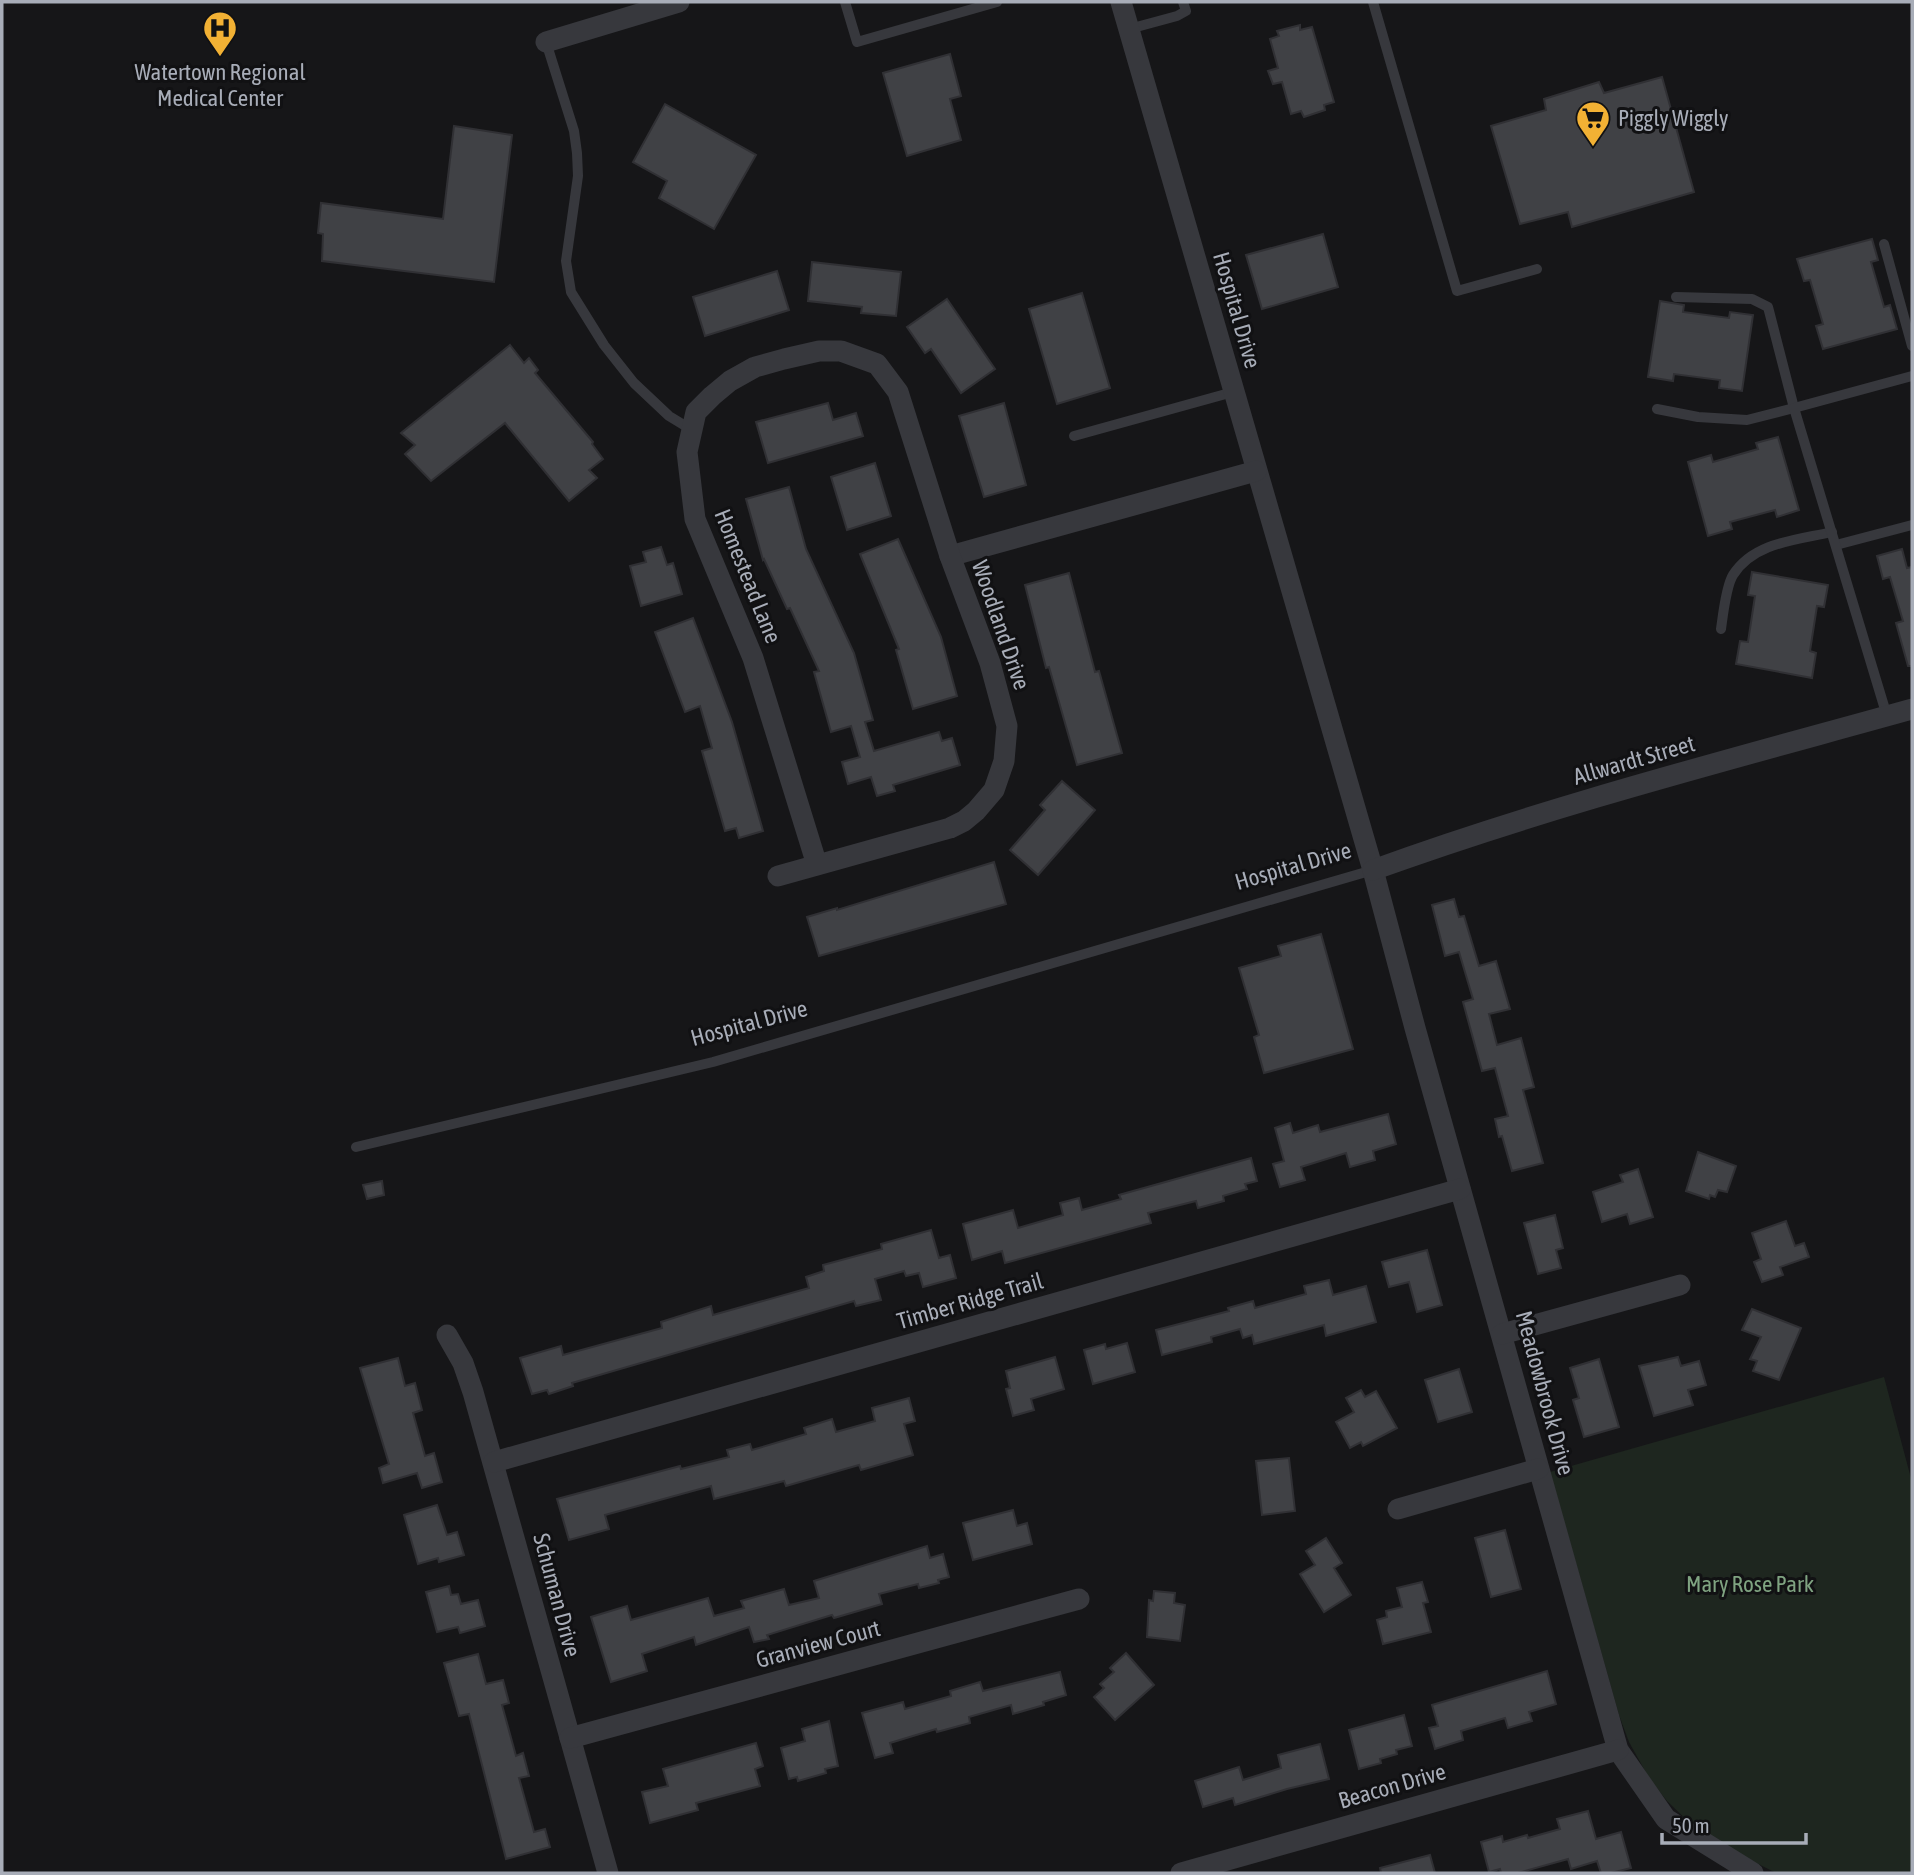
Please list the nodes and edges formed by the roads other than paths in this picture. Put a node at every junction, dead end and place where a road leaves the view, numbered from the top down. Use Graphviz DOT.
graph roads {
  1 [pos="680,2"];
  2 [pos="845,2"];
  3 [pos="997,2"];
  4 [pos="1121,2"];
  5 [pos="1183,2"];
  6 [pos="1373,2"];
  7 [pos="1129,29"];
  8 [pos="546,42"];
  9 [pos="1884,244"];
  10 [pos="1538,269"];
  11 [pos="1676,298"];
  12 [pos="1912,346"];
  13 [pos="1912,376"];
  14 [pos="1233,392"];
  15 [pos="1794,408"];
  16 [pos="1657,409"];
  17 [pos="692,430"];
  18 [pos="1074,436"];
  19 [pos="1256,471"];
  20 [pos="1912,524"];
  21 [pos="1832,532"];
  22 [pos="1836,545"];
  23 [pos="950,556"];
  24 [pos="1720,629"];
  25 [pos="1912,709"];
  26 [pos="1887,716"];
  27 [pos="817,865"];
  28 [pos="1373,870"];
  29 [pos="778,876"];
  30 [pos="356,1147"];
  31 [pos="1460,1189"];
  32 [pos="1680,1285"];
  33 [pos="1502,1334"];
  34 [pos="447,1335"];
  35 [pos="494,1462"];
  36 [pos="1538,1469"];
  37 [pos="1398,1509"];
  38 [pos="1079,1599"];
  39 [pos="570,1738"];
  40 [pos="1618,1750"];
  41 [pos="608,1873"];
  42 [pos="1181,1873"];
  43 [pos="1753,1873"];
  1 -- 8 [label="street"];
  2 -- 3 [label="lane"];
  4 -- 7 [label="street, Hospital Drive"];
  5 -- 7 [label="lane"];
  6 -- 10 [label="lane"];
  7 -- 14 [label="street, Hospital Drive"];
  8 -- 17 [label="lane"];
  9 -- 12 [label="lane"];
  11 -- 15 [label="lane"];
  13 -- 15 [label="lane"];
  14 -- 18 [label="lane"];
  14 -- 19 [label="street, Hospital Drive"];
  15 -- 16 [label="lane"];
  15 -- 21 [label="lane"];
  17 -- 23 [label="street, Homestead Lane"];
  17 -- 27 [label="street, Homestead Lane"];
  19 -- 23 [label="street, Woodland Drive"];
  19 -- 28 [label="street, Hospital Drive"];
  20 -- 22 [label="lane"];
  21 -- 22 [label="lane"];
  21 -- 24 [label="lane"];
  22 -- 26 [label="lane"];
  23 -- 27 [label="street, Woodland Drive"];
  25 -- 26 [label="street, Allwardt Street"];
  26 -- 28 [label="street, Allwardt Street"];
  27 -- 29 [label="street, Woodland Drive"];
  28 -- 30 [label="lane, Hospital Drive"];
  28 -- 31 [label="street, Meadowbrook Drive"];
  31 -- 33 [label="street, Meadowbrook Drive"];
  31 -- 35 [label="street, Timber Ridge Trail"];
  32 -- 33 [label="street"];
  33 -- 36 [label="street, Meadowbrook Drive"];
  34 -- 35 [label="street, Schuman Drive"];
  35 -- 39 [label="street, Schuman Drive"];
  36 -- 37 [label="street"];
  36 -- 40 [label="street, Meadowbrook Drive"];
  38 -- 39 [label="street, Granview Court"];
  39 -- 41 [label="street, Schuman Drive"];
  40 -- 42 [label="street, Beacon Drive"];
  40 -- 43 [label="street, Meadowbrook Drive"];
}
